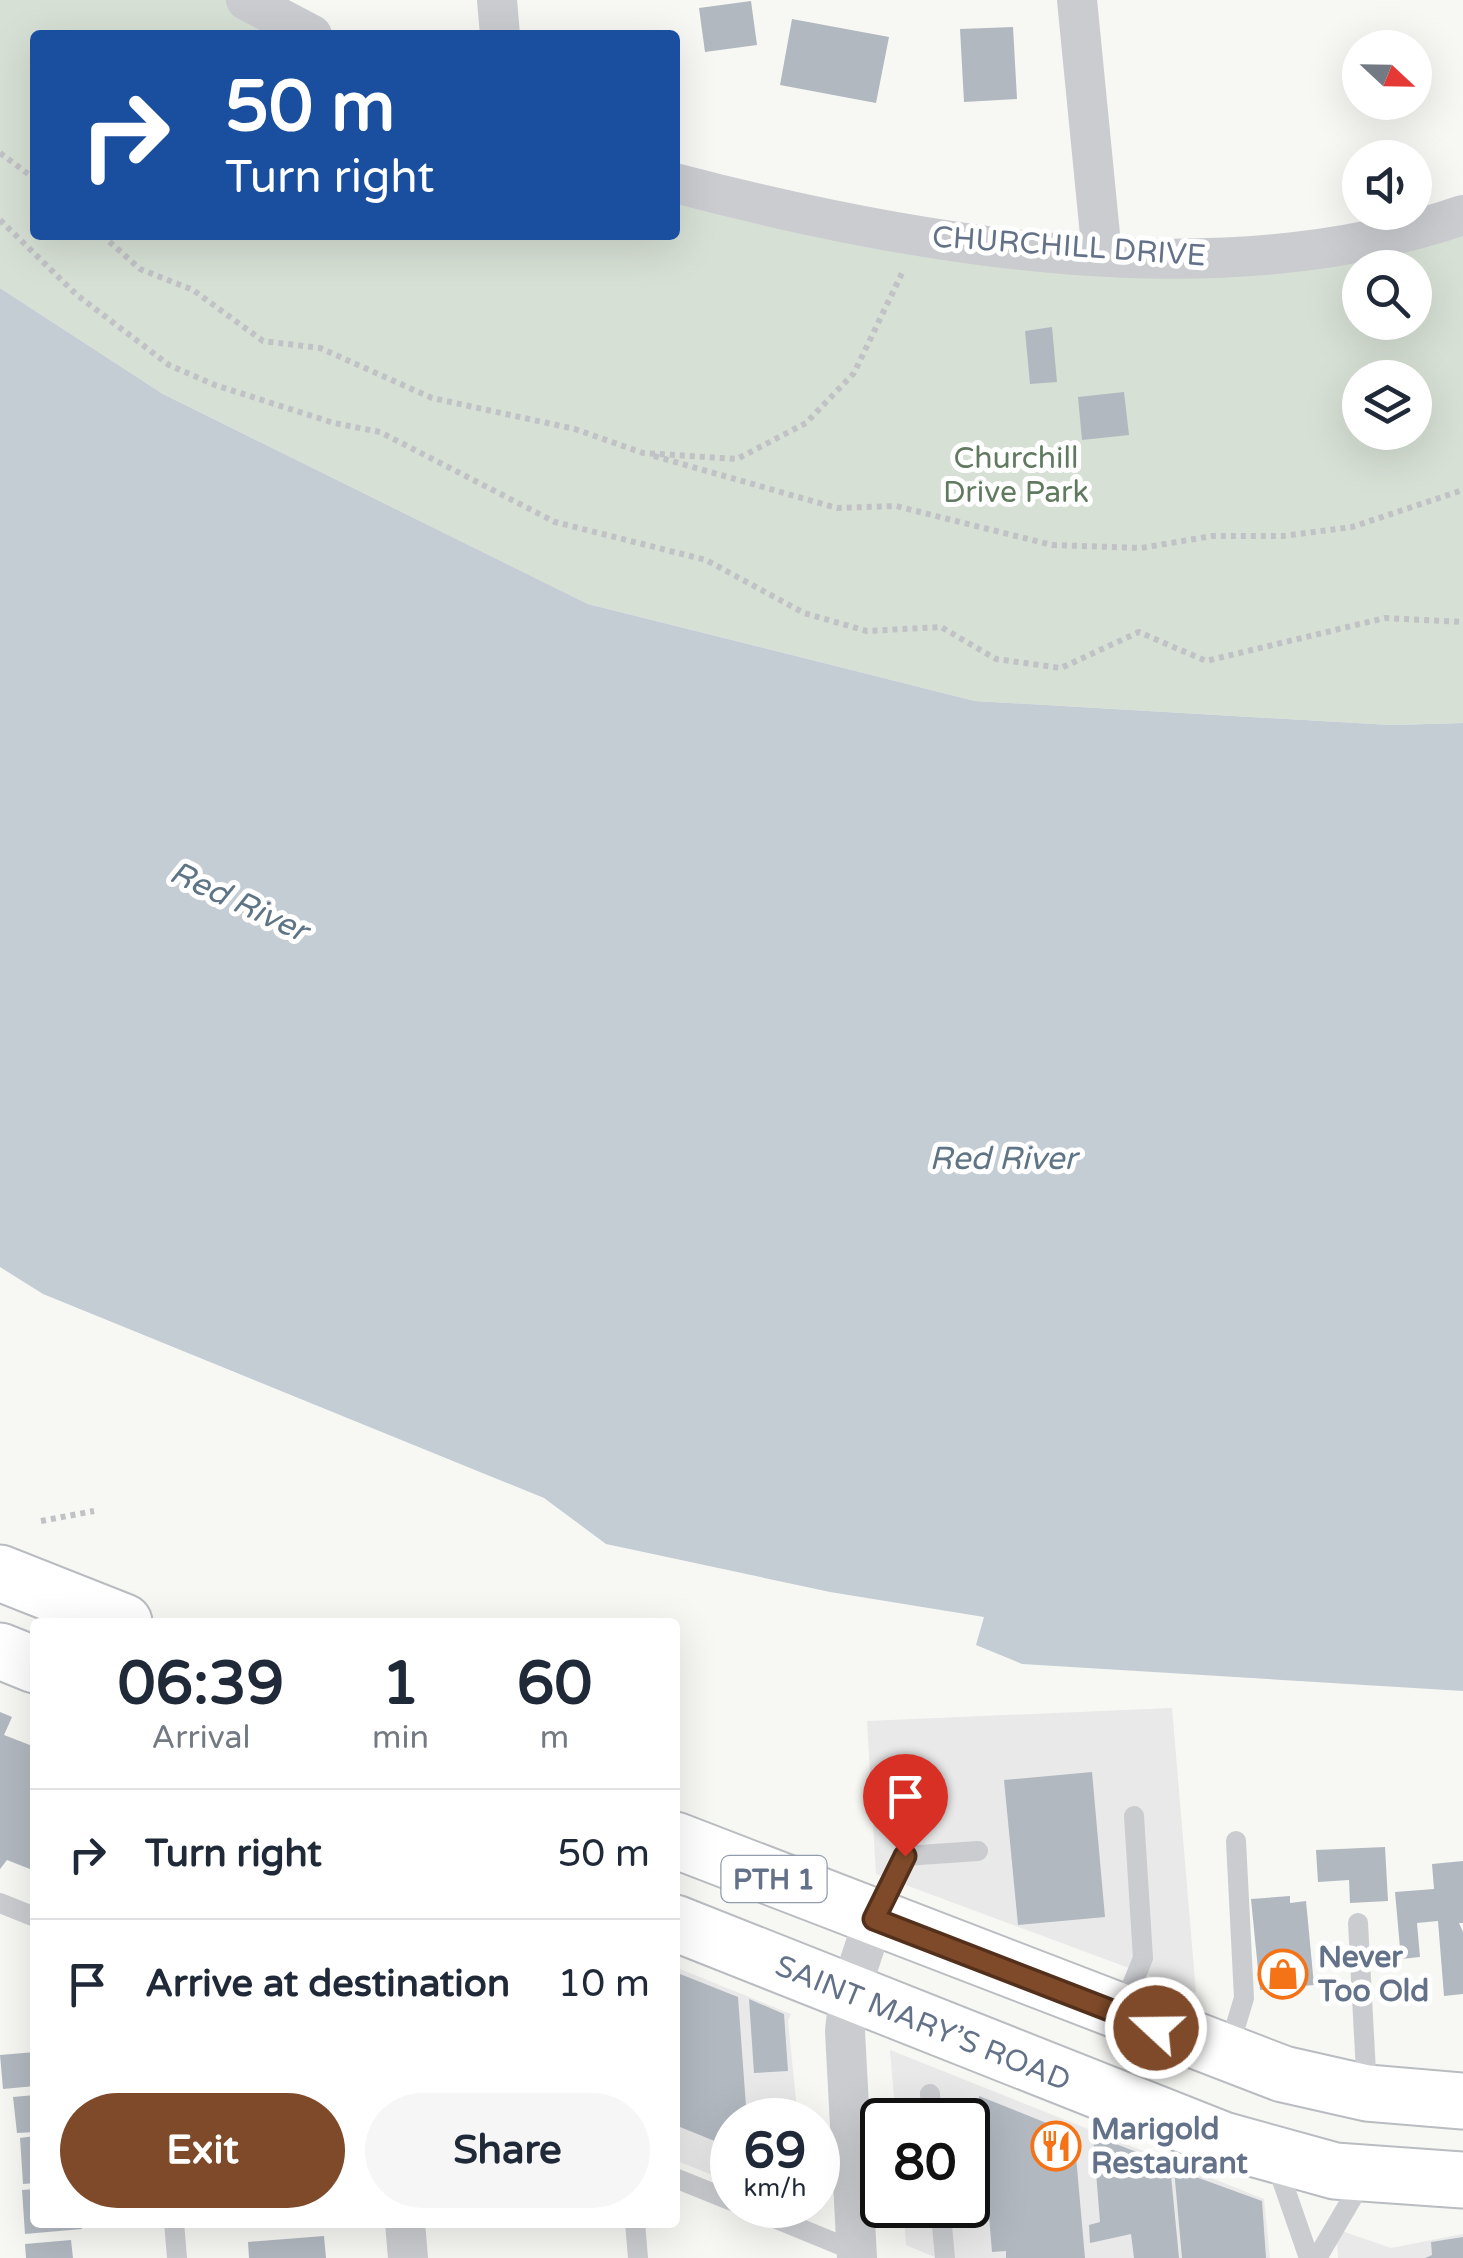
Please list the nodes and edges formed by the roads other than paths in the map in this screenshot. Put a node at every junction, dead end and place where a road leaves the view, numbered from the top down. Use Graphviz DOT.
graph roads {
  1 [pos="246,0"];
  2 [pos="497,0"];
  3 [pos="1077,0"];
  4 [pos="303,30"];
  5 [pos="500,30"];
  6 [pos="680,185"];
  7 [pos="1463,215"];
  8 [pos="1102,255"];
  9 [pos="0,1574"];
  10 [pos="114,1618"];
  11 [pos="0,1651"];
  12 [pos="30,1664"];
  13 [pos="1134,1816"];
  14 [pos="1236,1841"];
  15 [pos="680,1842"];
  16 [pos="978,1850"];
  17 [pos="0,1903"];
  18 [pos="30,1915"];
  19 [pos="874,1919"];
  20 [pos="1358,1924"];
  21 [pos="680,1926"];
  22 [pos="849,1994"];
  23 [pos="1121,2014"];
  24 [pos="1227,2055"];
  25 [pos="1367,2093"];
  26 [pos="930,2094"];
  27 [pos="930,2098"];
  28 [pos="1463,2101"];
  29 [pos="1273,2156"];
  30 [pos="1365,2175"];
  31 [pos="680,2180"];
  32 [pos="1463,2180"];
  33 [pos="710,2192"];
  34 [pos="175,2228"];
  35 [pos="406,2228"];
  36 [pos="636,2228"];
  37 [pos="796,2228"];
  38 [pos="942,2228"];
  39 [pos="862,2256"];
  40 [pos="178,2258"];
  41 [pos="408,2258"];
  42 [pos="638,2258"];
  43 [pos="945,2258"];
  44 [pos="1308,2258"];
  45 [pos="1317,2258"];
  1 -- 4 [label="street"];
  2 -- 5 [label="street"];
  3 -- 8 [label="street"];
  6 -- 8 [label="street, CHURCHILL DRIVE"];
  7 -- 8 [label="street, CHURCHILL DRIVE"];
  9 -- 10 [label="highway"];
  11 -- 12 [label="highway"];
  13 -- 23 [label="lane"];
  14 -- 24 [label="lane"];
  15 -- 19 [label="highway, PTH 1"];
  16 -- 19 [label="lane"];
  17 -- 18 [label="lane"];
  19 -- 22 [label="street"];
  19 -- 23 [label="highway, PTH 1"];
  20 -- 25 [label="lane"];
  21 -- 22 [label="highway, SAINT MARY’S ROAD / PTH 1"];
  22 -- 29 [label="highway, SAINT MARY’S ROAD / PTH 1"];
  22 -- 39 [label="street"];
  23 -- 24 [label="highway, PTH 1"];
  24 -- 25 [label="highway, PTH 1"];
  25 -- 28 [label="highway, PTH 1"];
  26 -- 27 [label="lane"];
  29 -- 30 [label="highway, SAINT MARY’S ROAD / PTH 1"];
  29 -- 44 [label="lane"];
  30 -- 32 [label="highway, SAINT MARY’S ROAD / PTH 1"];
  30 -- 45 [label="lane"];
  31 -- 33 [label="lane"];
  34 -- 40 [label="lane"];
  35 -- 41 [label="street"];
  36 -- 42 [label="lane"];
  37 -- 39 [label="lane"];
  38 -- 43 [label="lane"];
}
